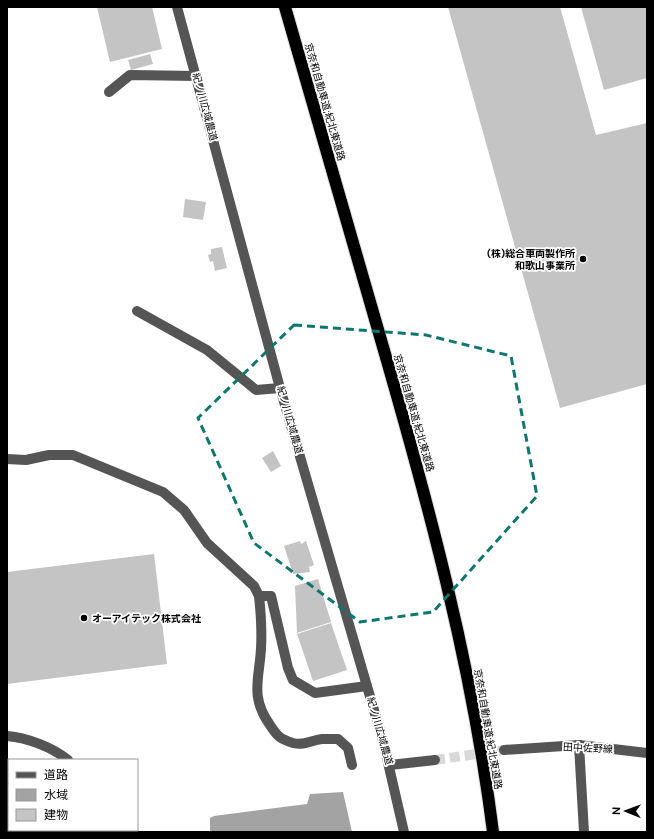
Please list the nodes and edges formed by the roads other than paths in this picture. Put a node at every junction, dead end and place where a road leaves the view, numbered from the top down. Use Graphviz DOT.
graph roads {
  1 [pos="177,7"];
  2 [pos="285,7"];
  3 [pos="197,76"];
  4 [pos="109,92"];
  5 [pos="137,311"];
  6 [pos="280,388"];
  7 [pos="7,459"];
  8 [pos="259,596"];
  9 [pos="367,686"];
  10 [pos="7,736"];
  11 [pos="579,745"];
  12 [pos="504,750"];
  13 [pos="647,753"];
  14 [pos="67,759"];
  15 [pos="435,760"];
  16 [pos="352,765"];
  17 [pos="390,766"];
  18 [pos="404,832"];
  19 [pos="493,832"];
  20 [pos="584,832"];
  1 -- 3 [label="street, 紀ノ川広域農道"];
  2 -- 19 [label="highway, 京奈和自動車道;紀北東道路"];
  3 -- 4 [label="street"];
  3 -- 6 [label="street, 紀ノ川広域農道"];
  5 -- 6 [label="street"];
  6 -- 9 [label="street, 紀ノ川広域農道"];
  7 -- 8 [label="street"];
  8 -- 9 [label="street"];
  8 -- 16 [label="street"];
  9 -- 17 [label="street, 紀ノ川広域農道"];
  10 -- 14 [label="street"];
  11 -- 12 [label="street, 田中佐野線"];
  11 -- 13 [label="street, 田中佐野線"];
  11 -- 20 [label="street"];
  15 -- 17 [label="street"];
  17 -- 18 [label="street, 紀ノ川広域農道"];
}
